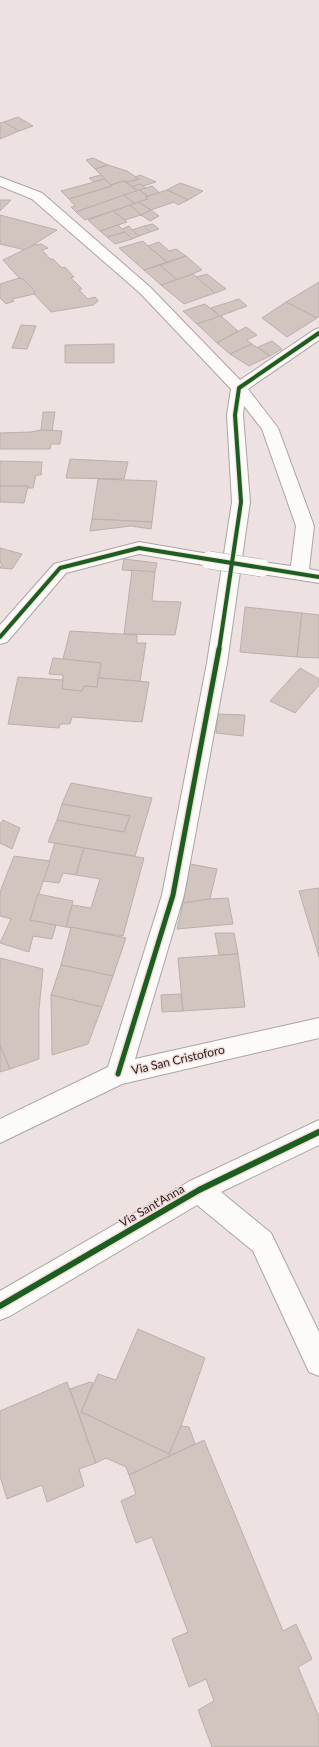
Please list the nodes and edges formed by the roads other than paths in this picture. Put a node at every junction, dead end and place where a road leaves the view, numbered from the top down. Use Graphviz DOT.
graph roads {
  1 [pos="0,181"];
  2 [pos="319,333"];
  3 [pos="239,388"];
  4 [pos="299,574"];
  5 [pos="319,577"];
  6 [pos="0,637"];
  7 [pos="319,1028"];
  8 [pos="118,1074"];
  9 [pos="0,1131"];
  10 [pos="319,1132"];
  11 [pos="199,1190"];
  12 [pos="0,1306"];
  13 [pos="319,1362"];
  1 -- 3 [label="street"];
  2 -- 3 [label="street"];
  3 -- 4 [label="street"];
  3 -- 8 [label="street"];
  4 -- 5 [label="street"];
  4 -- 6 [label="street, bridge"];
  7 -- 8 [label="street, Via San Cristoforo"];
  8 -- 9 [label="street, Via San Cristoforo"];
  10 -- 11 [label="street, Via Sant'Anna"];
  11 -- 12 [label="street, Via Sant'Anna"];
  11 -- 13 [label="street"];
}
